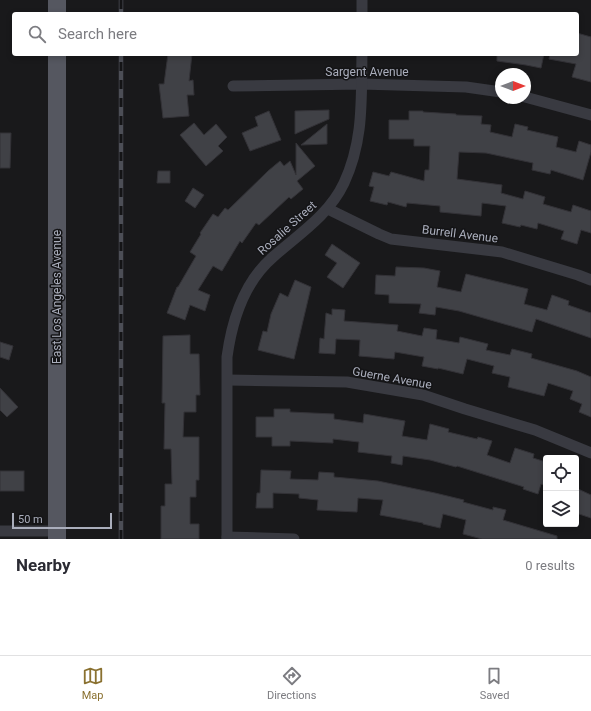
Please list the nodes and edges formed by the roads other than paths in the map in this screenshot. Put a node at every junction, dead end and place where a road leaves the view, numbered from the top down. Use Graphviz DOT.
graph roads {
  1 [pos="57,0"];
  2 [pos="362,0"];
  3 [pos="57,12"];
  4 [pos="362,12"];
  5 [pos="57,56"];
  6 [pos="362,56"];
  7 [pos="361,84"];
  8 [pos="233,86"];
  9 [pos="495,91"];
  10 [pos="531,99"];
  11 [pos="591,115"];
  12 [pos="328,208"];
  13 [pos="591,280"];
  14 [pos="228,380"];
  15 [pos="591,453"];
  16 [pos="0,531"];
  17 [pos="57,535"];
  18 [pos="227,538"];
  19 [pos="294,539"];
  1 -- 3 [label="main road"];
  2 -- 4 [label="street"];
  5 -- 17 [label="main road, East Los Angeles Avenue"];
  6 -- 7 [label="street, Rosalie Street"];
  7 -- 8 [label="street, Sargent Avenue"];
  7 -- 9 [label="street, Sargent Avenue"];
  7 -- 12 [label="street, Rosalie Street"];
  10 -- 11 [label="street"];
  12 -- 13 [label="street, Burrell Avenue"];
  12 -- 14 [label="street, Rosalie Street"];
  14 -- 15 [label="street, Guerne Avenue"];
  14 -- 18 [label="street, Rosalie Street"];
  16 -- 17 [label="street"];
  18 -- 19 [label="street"];
}
